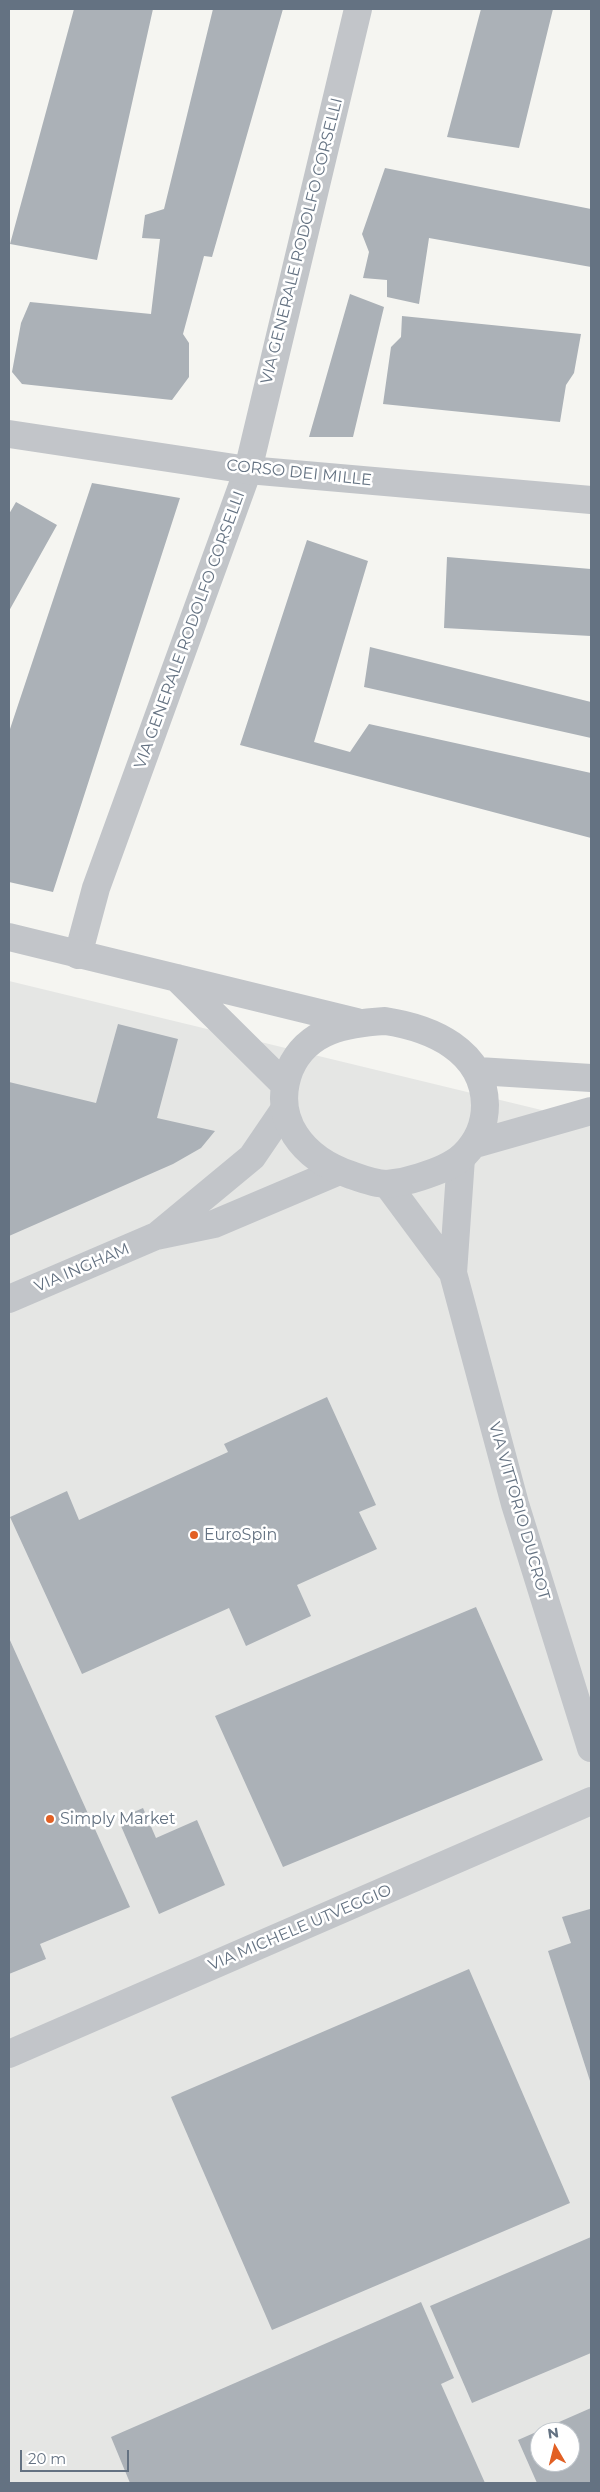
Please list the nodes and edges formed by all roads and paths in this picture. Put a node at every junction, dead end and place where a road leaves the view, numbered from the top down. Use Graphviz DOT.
graph roads {
  1 [pos="358,9"];
  2 [pos="9,434"];
  3 [pos="248,470"];
  4 [pos="591,500"];
  5 [pos="9,937"];
  6 [pos="78,955"];
  7 [pos="176,977"];
  8 [pos="360,1023"];
  9 [pos="478,1071"];
  10 [pos="591,1078"];
  11 [pos="284,1097"];
  12 [pos="591,1111"];
  13 [pos="468,1151"];
  14 [pos="339,1171"];
  15 [pos="387,1184"];
  16 [pos="156,1236"];
  17 [pos="453,1273"];
  18 [pos="9,1299"];
  19 [pos="591,1748"];
  20 [pos="591,1801"];
  21 [pos="9,2054"];
  1 -- 3 [label="street, VIA GENERALE RODOLFO CORSELLI"];
  2 -- 3 [label="street, CORSO DEI MILLE"];
  3 -- 4 [label="street, CORSO DEI MILLE"];
  3 -- 6 [label="street, VIA GENERALE RODOLFO CORSELLI"];
  5 -- 6 [label="street"];
  6 -- 7 [label="street"];
  7 -- 8 [label="street"];
  7 -- 11 [label="street"];
  8 -- 9 [label="street"];
  8 -- 11 [label="street"];
  9 -- 10 [label="street"];
  9 -- 13 [label="street"];
  11 -- 14 [label="street"];
  11 -- 16 [label="street"];
  12 -- 13 [label="street"];
  13 -- 15 [label="street"];
  13 -- 17 [label="street"];
  14 -- 15 [label="street"];
  14 -- 16 [label="street"];
  15 -- 17 [label="street"];
  16 -- 18 [label="street, VIA INGHAM"];
  17 -- 19 [label="street, VIA VITTORIO DUCROT"];
  20 -- 21 [label="street, VIA MICHELE UTVEGGIO"];
}
